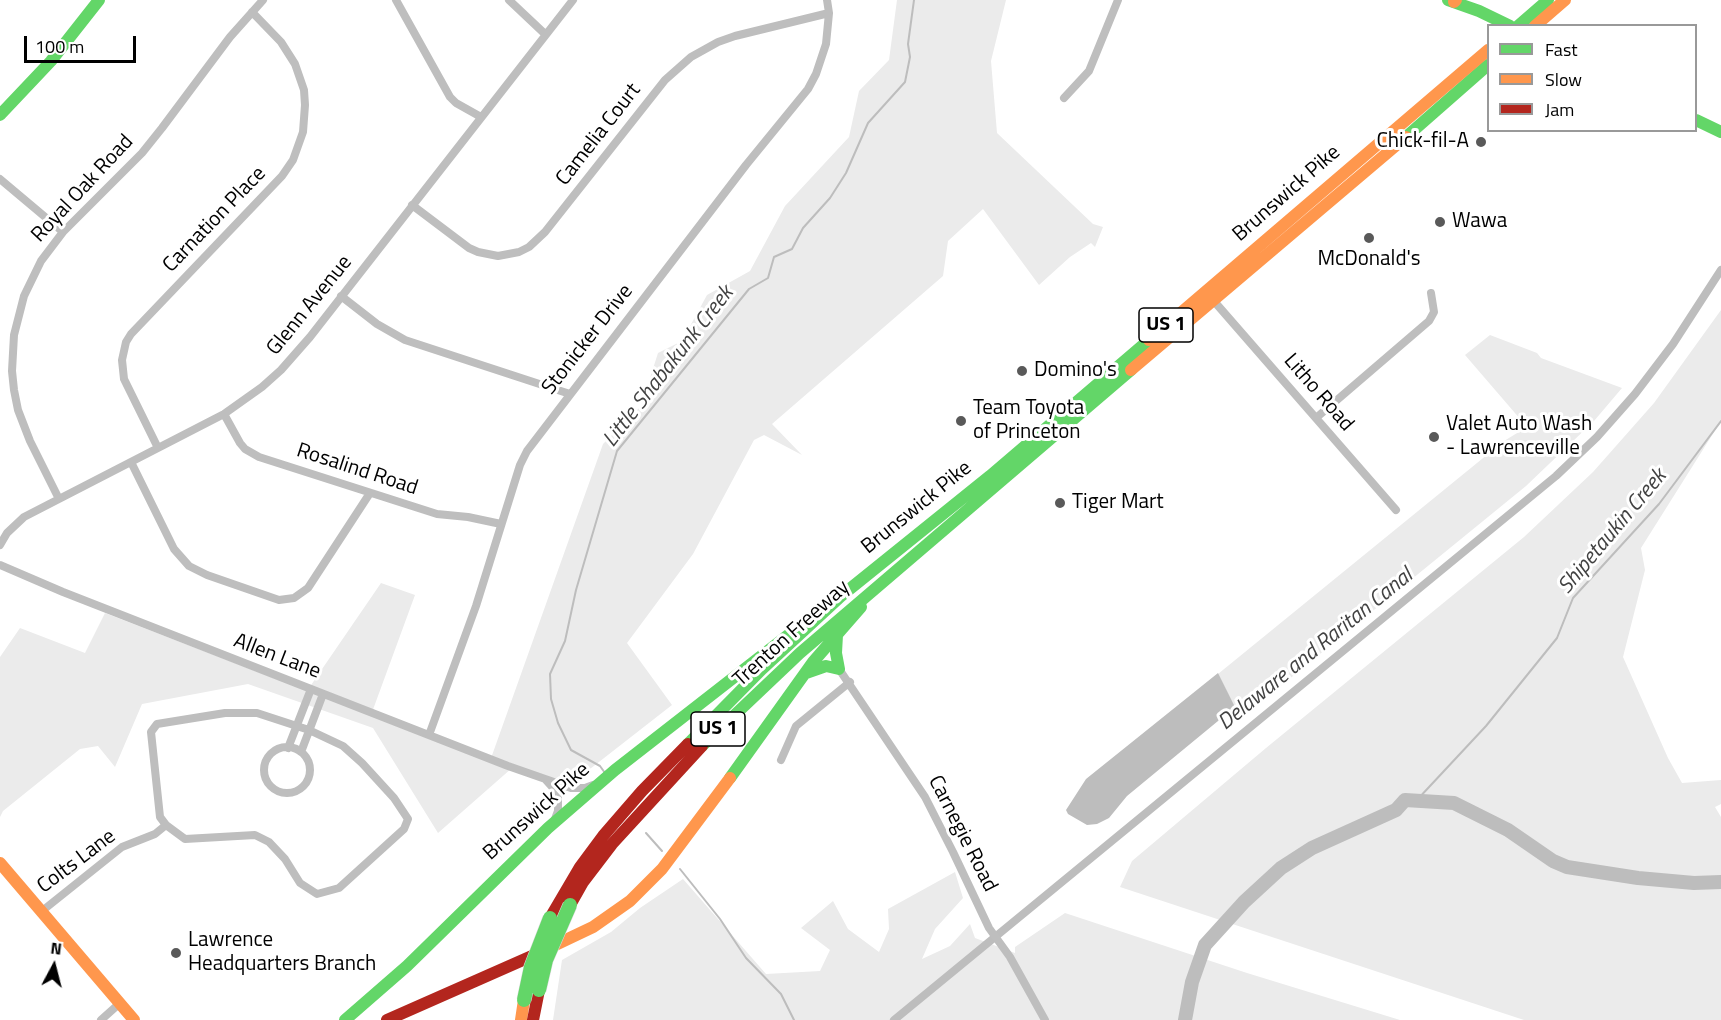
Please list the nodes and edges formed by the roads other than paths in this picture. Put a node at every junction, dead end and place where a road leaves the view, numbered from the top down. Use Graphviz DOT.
graph roads {
  1 [pos="99,0"];
  2 [pos="263,0"];
  3 [pos="396,0"];
  4 [pos="509,0"];
  5 [pos="573,0"];
  6 [pos="828,0"];
  7 [pos="1118,0"];
  8 [pos="1548,0"];
  9 [pos="1565,0"];
  10 [pos="1453,1"];
  11 [pos="252,12"];
  12 [pos="829,13"];
  13 [pos="1505,24"];
  14 [pos="1520,24"];
  15 [pos="1537,24"];
  16 [pos="545,34"];
  17 [pos="1487,51"];
  18 [pos="1487,66"];
  19 [pos="1064,98"];
  20 [pos="0,115"];
  21 [pos="481,117"];
  22 [pos="1697,121"];
  23 [pos="1721,132"];
  24 [pos="0,179"];
  25 [pos="412,205"];
  26 [pos="63,232"];
  27 [pos="1431,293"];
  28 [pos="341,296"];
  29 [pos="1213,300"];
  30 [pos="570,394"];
  31 [pos="224,414"];
  32 [pos="1316,418"];
  33 [pos="158,448"];
  34 [pos="131,462"];
  35 [pos="370,493"];
  36 [pos="59,499"];
  37 [pos="1396,510"];
  38 [pos="501,525"];
  39 [pos="0,545"];
  40 [pos="0,565"];
  41 [pos="889,575"];
  42 [pos="841,596"];
  43 [pos="837,635"];
  44 [pos="839,669"];
  45 [pos="805,673"];
  46 [pos="850,682"];
  47 [pos="310,689"];
  48 [pos="323,694"];
  49 [pos="296,726"];
  50 [pos="309,730"];
  51 [pos="429,735"];
  52 [pos="288,748"];
  53 [pos="300,752"];
  54 [pos="781,760"];
  55 [pos="543,778"];
  56 [pos="601,782"];
  57 [pos="166,825"];
  58 [pos="552,825"];
  59 [pos="0,862"];
  60 [pos="42,911"];
  61 [pos="120,1003"];
  62 [pos="101,1020"];
  63 [pos="134,1020"];
  64 [pos="345,1020"];
  65 [pos="387,1020"];
  66 [pos="521,1020"];
  67 [pos="533,1020"];
  68 [pos="1045,1020"];
  1 -- 20 [label="main road"];
  2 -- 11 [label="street, Royal Oak Road"];
  3 -- 21 [label="street"];
  4 -- 16 [label="street"];
  5 -- 16 [label="street, Glenn Avenue"];
  6 -- 12 [label="street, Stonicker Drive"];
  7 -- 19 [label="street"];
  8 -- 14 [label="main road"];
  9 -- 15 [label="main road"];
  10 -- 13 [label="main road"];
  11 -- 26 [label="street, Royal Oak Road"];
  11 -- 33 [label="street, Carnation Place"];
  12 -- 25 [label="street, Camelia Court"];
  12 -- 30 [label="street, Stonicker Drive"];
  16 -- 21 [label="street, Glenn Avenue"];
  17 -- 42 [label="main road, Brunswick Pike / US 1"];
  18 -- 29 [label="main road, Brunswick Pike / US 1"];
  21 -- 25 [label="street, Glenn Avenue"];
  22 -- 23 [label="main road"];
  24 -- 26 [label="street"];
  25 -- 28 [label="street, Glenn Avenue"];
  26 -- 36 [label="street, Royal Oak Road"];
  27 -- 32 [label="street"];
  28 -- 30 [label="street"];
  28 -- 31 [label="street, Glenn Avenue"];
  29 -- 32 [label="street, Litho Road"];
  29 -- 41 [label="main road, Brunswick Pike / US 1"];
  30 -- 38 [label="street, Stonicker Drive"];
  31 -- 33 [label="street, Glenn Avenue"];
  31 -- 35 [label="street, Rosalind Road"];
  32 -- 37 [label="street, Litho Road"];
  33 -- 34 [label="street, Glenn Avenue"];
  34 -- 35 [label="street"];
  34 -- 36 [label="street, Glenn Avenue"];
  35 -- 38 [label="street, Rosalind Road"];
  36 -- 39 [label="street, Glenn Avenue"];
  38 -- 51 [label="street, Stonicker Drive"];
  40 -- 47 [label="street, Allen Lane"];
  41 -- 43 [label="main road, Brunswick Pike"];
  41 -- 67 [label="main road, Trenton Freeway / US 1, bridge"];
  42 -- 56 [label="main road, Brunswick Pike"];
  42 -- 66 [label="main road, Trenton Freeway / US 1, bridge"];
  43 -- 44 [label="main road"];
  43 -- 45 [label="main road, Brunswick Pike"];
  44 -- 45 [label="main road"];
  44 -- 46 [label="street, Carnegie Road"];
  45 -- 65 [label="main road, Brunswick Pike"];
  46 -- 54 [label="street"];
  46 -- 68 [label="street, Carnegie Road"];
  47 -- 48 [label="street, Allen Lane"];
  47 -- 49 [label="street"];
  48 -- 50 [label="street"];
  48 -- 51 [label="street, Allen Lane"];
  49 -- 50 [label="street"];
  49 -- 52 [label="street"];
  49 -- 57 [label="street"];
  50 -- 53 [label="street"];
  50 -- 57 [label="street"];
  51 -- 55 [label="street, Allen Lane"];
  52 -- 53 [label="street"];
  52 -- 53 [label="street"];
  55 -- 56 [label="street, Allen Lane"];
  55 -- 58 [label="street"];
  56 -- 58 [label="main road, Brunswick Pike"];
  57 -- 60 [label="street, Colts Lane"];
  58 -- 64 [label="main road, Brunswick Pike"];
  59 -- 60 [label="main road"];
  60 -- 61 [label="main road"];
  61 -- 62 [label="street"];
  61 -- 63 [label="main road"];
}
